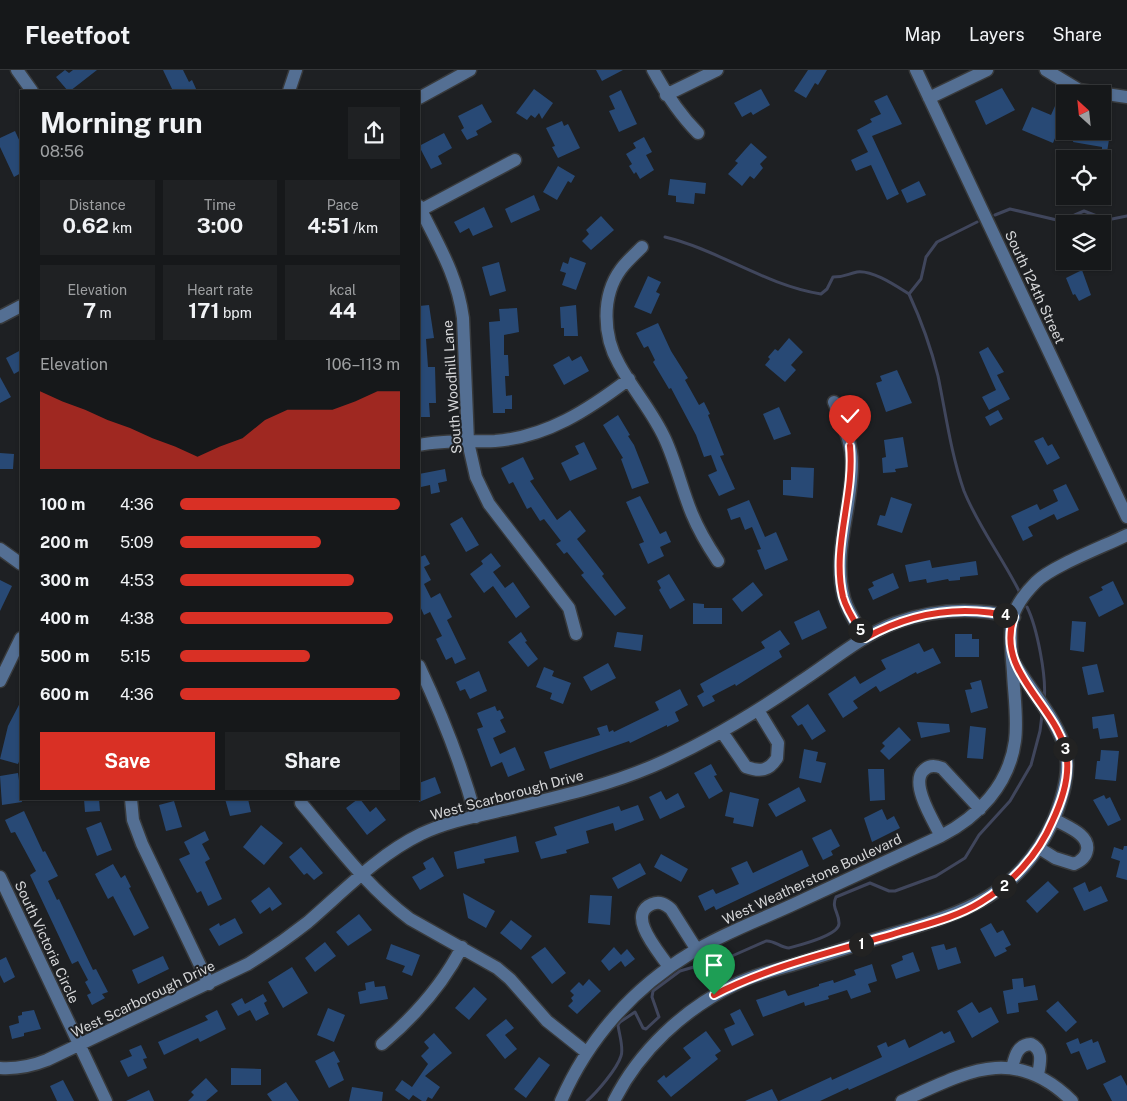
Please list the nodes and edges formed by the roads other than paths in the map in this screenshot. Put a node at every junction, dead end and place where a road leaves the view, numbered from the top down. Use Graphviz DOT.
graph roads {
  1 [pos="17,70"];
  2 [pos="296,70"];
  3 [pos="470,70"];
  4 [pos="654,70"];
  5 [pos="717,70"];
  6 [pos="916,70"];
  7 [pos="987,70"];
  8 [pos="1046,70"];
  9 [pos="31,90"];
  10 [pos="289,90"];
  11 [pos="666,95"];
  12 [pos="420,97"];
  13 [pos="1127,97"];
  14 [pos="929,98"];
  15 [pos="698,134"];
  16 [pos="515,160"];
  17 [pos="420,208"];
  18 [pos="420,211"];
  19 [pos="642,247"];
  20 [pos="20,307"];
  21 [pos="0,317"];
  22 [pos="629,379"];
  23 [pos="834,402"];
  24 [pos="468,442"];
  25 [pos="420,445"];
  26 [pos="1127,517"];
  27 [pos="1127,535"];
  28 [pos="0,549"];
  29 [pos="718,561"];
  30 [pos="20,563"];
  31 [pos="1014,617"];
  32 [pos="576,634"];
  33 [pos="865,638"];
  34 [pos="20,640"];
  35 [pos="1012,660"];
  36 [pos="420,668"];
  37 [pos="0,681"];
  38 [pos="758,710"];
  39 [pos="722,732"];
  40 [pos="130,800"];
  41 [pos="301,803"];
  42 [pos="980,809"];
  43 [pos="476,816"];
  44 [pos="1054,819"];
  45 [pos="941,836"];
  46 [pos="1039,848"];
  47 [pos="363,875"];
  48 [pos="0,877"];
  49 [pos="462,947"];
  50 [pos="697,950"];
  51 [pos="669,967"];
  52 [pos="209,984"];
  53 [pos="382,1044"];
  54 [pos="80,1046"];
  55 [pos="586,1052"];
  56 [pos="0,1068"];
  57 [pos="1012,1068"];
  58 [pos="1038,1075"];
  59 [pos="106,1101"];
  60 [pos="561,1101"];
  61 [pos="614,1101"];
  62 [pos="902,1101"];
  63 [pos="1072,1101"];
  1 -- 9 [label="street"];
  2 -- 10 [label="street"];
  3 -- 12 [label="street"];
  4 -- 11 [label="street"];
  5 -- 11 [label="street"];
  6 -- 14 [label="street, South 124th Street"];
  7 -- 14 [label="street"];
  8 -- 13 [label="street"];
  11 -- 15 [label="street"];
  14 -- 26 [label="street, South 124th Street"];
  16 -- 17 [label="street"];
  18 -- 24 [label="street, South Woodhill Lane"];
  19 -- 22 [label="street"];
  20 -- 21 [label="street"];
  22 -- 24 [label="street"];
  22 -- 29 [label="street"];
  23 -- 33 [label="street"];
  24 -- 25 [label="street"];
  24 -- 32 [label="street, South Woodhill Lane"];
  27 -- 31 [label="street"];
  28 -- 30 [label="street"];
  31 -- 33 [label="street, West Scarborough Drive"];
  31 -- 35 [label="street, West Weatherstone Boulevard"];
  33 -- 38 [label="street, West Scarborough Drive"];
  34 -- 37 [label="street"];
  35 -- 42 [label="street, West Weatherstone Boulevard"];
  35 -- 44 [label="street"];
  36 -- 43 [label="street"];
  38 -- 39 [label="street, West Scarborough Drive"];
  38 -- 39 [label="street"];
  39 -- 43 [label="street, West Scarborough Drive"];
  40 -- 52 [label="street"];
  41 -- 47 [label="street"];
  42 -- 45 [label="street, West Weatherstone Boulevard"];
  42 -- 45 [label="street"];
  43 -- 47 [label="street, West Scarborough Drive"];
  44 -- 46 [label="street"];
  44 -- 46 [label="street"];
  45 -- 50 [label="street, West Weatherstone Boulevard"];
  46 -- 61 [label="street"];
  47 -- 49 [label="street"];
  47 -- 52 [label="street, West Scarborough Drive"];
  48 -- 54 [label="street, South Victoria Circle"];
  49 -- 53 [label="street"];
  49 -- 55 [label="street"];
  50 -- 51 [label="street, West Weatherstone Boulevard"];
  50 -- 51 [label="street"];
  51 -- 55 [label="street, West Weatherstone Boulevard"];
  52 -- 54 [label="street, West Scarborough Drive"];
  54 -- 56 [label="street, West Scarborough Drive"];
  54 -- 59 [label="street, South Victoria Circle"];
  55 -- 60 [label="street, West Weatherstone Boulevard"];
  57 -- 58 [label="street"];
  57 -- 58 [label="street"];
  57 -- 62 [label="street"];
  58 -- 63 [label="street"];
}
